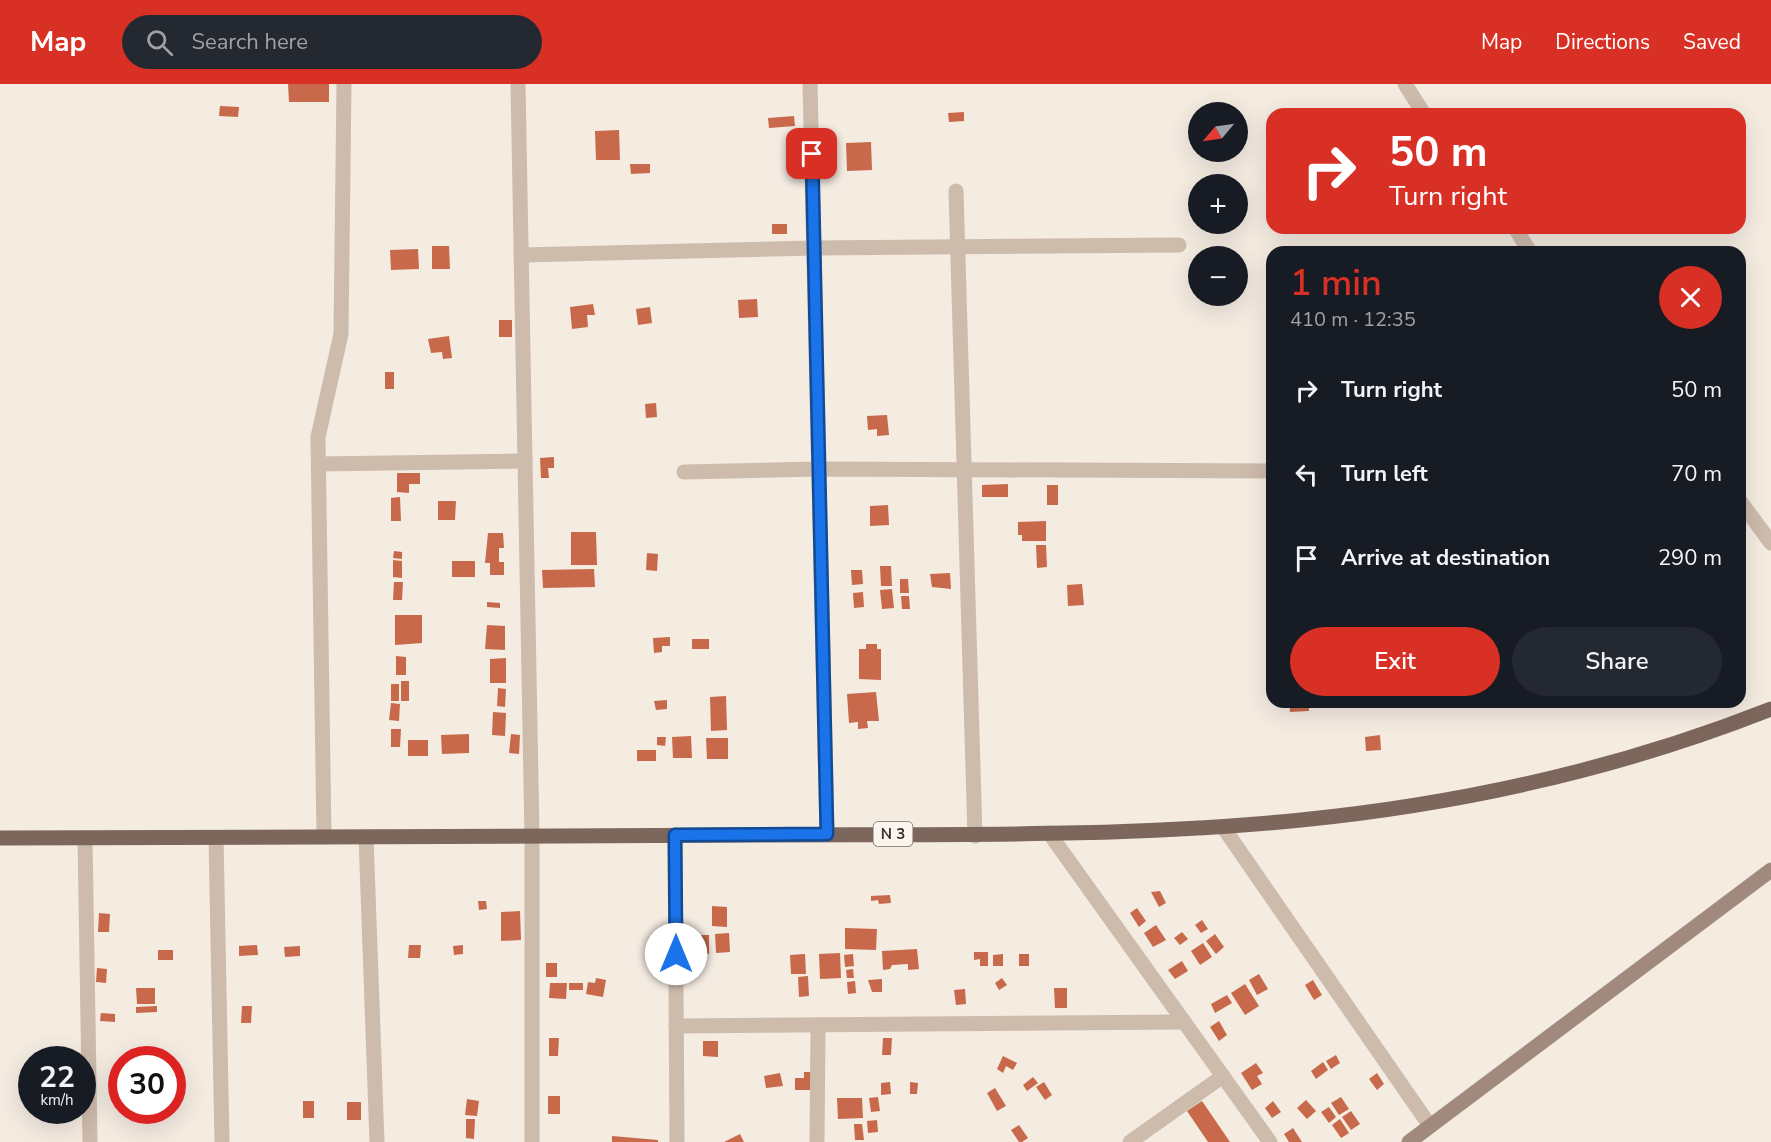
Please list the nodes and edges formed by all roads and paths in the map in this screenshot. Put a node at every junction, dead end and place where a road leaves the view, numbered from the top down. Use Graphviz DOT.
graph roads {
  1 [pos="344,84"];
  2 [pos="518,84"];
  3 [pos="810,84"];
  4 [pos="1405,84"];
  5 [pos="1420,108"];
  6 [pos="956,190"];
  7 [pos="1179,245"];
  8 [pos="958,247"];
  9 [pos="814,248"];
  10 [pos="521,255"];
  11 [pos="525,461"];
  12 [pos="319,464"];
  13 [pos="819,469"];
  14 [pos="964,471"];
  15 [pos="1266,471"];
  16 [pos="684,472"];
  17 [pos="1746,509"];
  18 [pos="1771,543"];
  19 [pos="1771,709"];
  20 [pos="1223,827"];
  21 [pos="1048,833"];
  22 [pos="827,834"];
  23 [pos="675,835"];
  24 [pos="532,836"];
  25 [pos="975,836"];
  26 [pos="324,837"];
  27 [pos="366,837"];
  28 [pos="0,838"];
  29 [pos="85,838"];
  30 [pos="216,838"];
  31 [pos="1771,870"];
  32 [pos="1184,1022"];
  33 [pos="818,1025"];
  34 [pos="676,1026"];
  35 [pos="1223,1076"];
  36 [pos="1430,1126"];
  37 [pos="90,1142"];
  38 [pos="222,1142"];
  39 [pos="376,1142"];
  40 [pos="532,1142"];
  41 [pos="677,1142"];
  42 [pos="817,1142"];
  43 [pos="1130,1142"];
  44 [pos="1270,1142"];
  45 [pos="1409,1142"];
  1 -- 12 [label="street"];
  2 -- 10 [label="street"];
  3 -- 9 [label="street"];
  4 -- 5 [label="street"];
  6 -- 8 [label="street"];
  7 -- 8 [label="street"];
  8 -- 9 [label="street"];
  8 -- 14 [label="street"];
  9 -- 10 [label="street"];
  9 -- 13 [label="street"];
  10 -- 11 [label="street"];
  11 -- 12 [label="street"];
  11 -- 24 [label="street"];
  12 -- 26 [label="street"];
  13 -- 14 [label="street"];
  13 -- 16 [label="street"];
  13 -- 22 [label="street"];
  14 -- 15 [label="street"];
  14 -- 25 [label="street"];
  17 -- 18 [label="street"];
  19 -- 20 [label="main road, N 3"];
  20 -- 21 [label="main road, N 3"];
  20 -- 36 [label="street"];
  21 -- 25 [label="main road, N 3"];
  21 -- 32 [label="street"];
  22 -- 23 [label="main road, N 3"];
  22 -- 25 [label="main road, N 3"];
  23 -- 24 [label="main road, N 3"];
  23 -- 34 [label="street"];
  24 -- 27 [label="main road, N 3"];
  24 -- 40 [label="street"];
  26 -- 27 [label="main road, N 3"];
  26 -- 30 [label="main road, N 3"];
  27 -- 39 [label="street"];
  28 -- 29 [label="main road, N 3"];
  29 -- 30 [label="main road, N 3"];
  29 -- 37 [label="street"];
  30 -- 38 [label="street"];
  31 -- 36 [label="main road"];
  32 -- 33 [label="street"];
  32 -- 35 [label="street"];
  33 -- 34 [label="street"];
  33 -- 42 [label="street"];
  34 -- 41 [label="street"];
  35 -- 43 [label="street"];
  35 -- 44 [label="street"];
  36 -- 45 [label="main road"];
}
